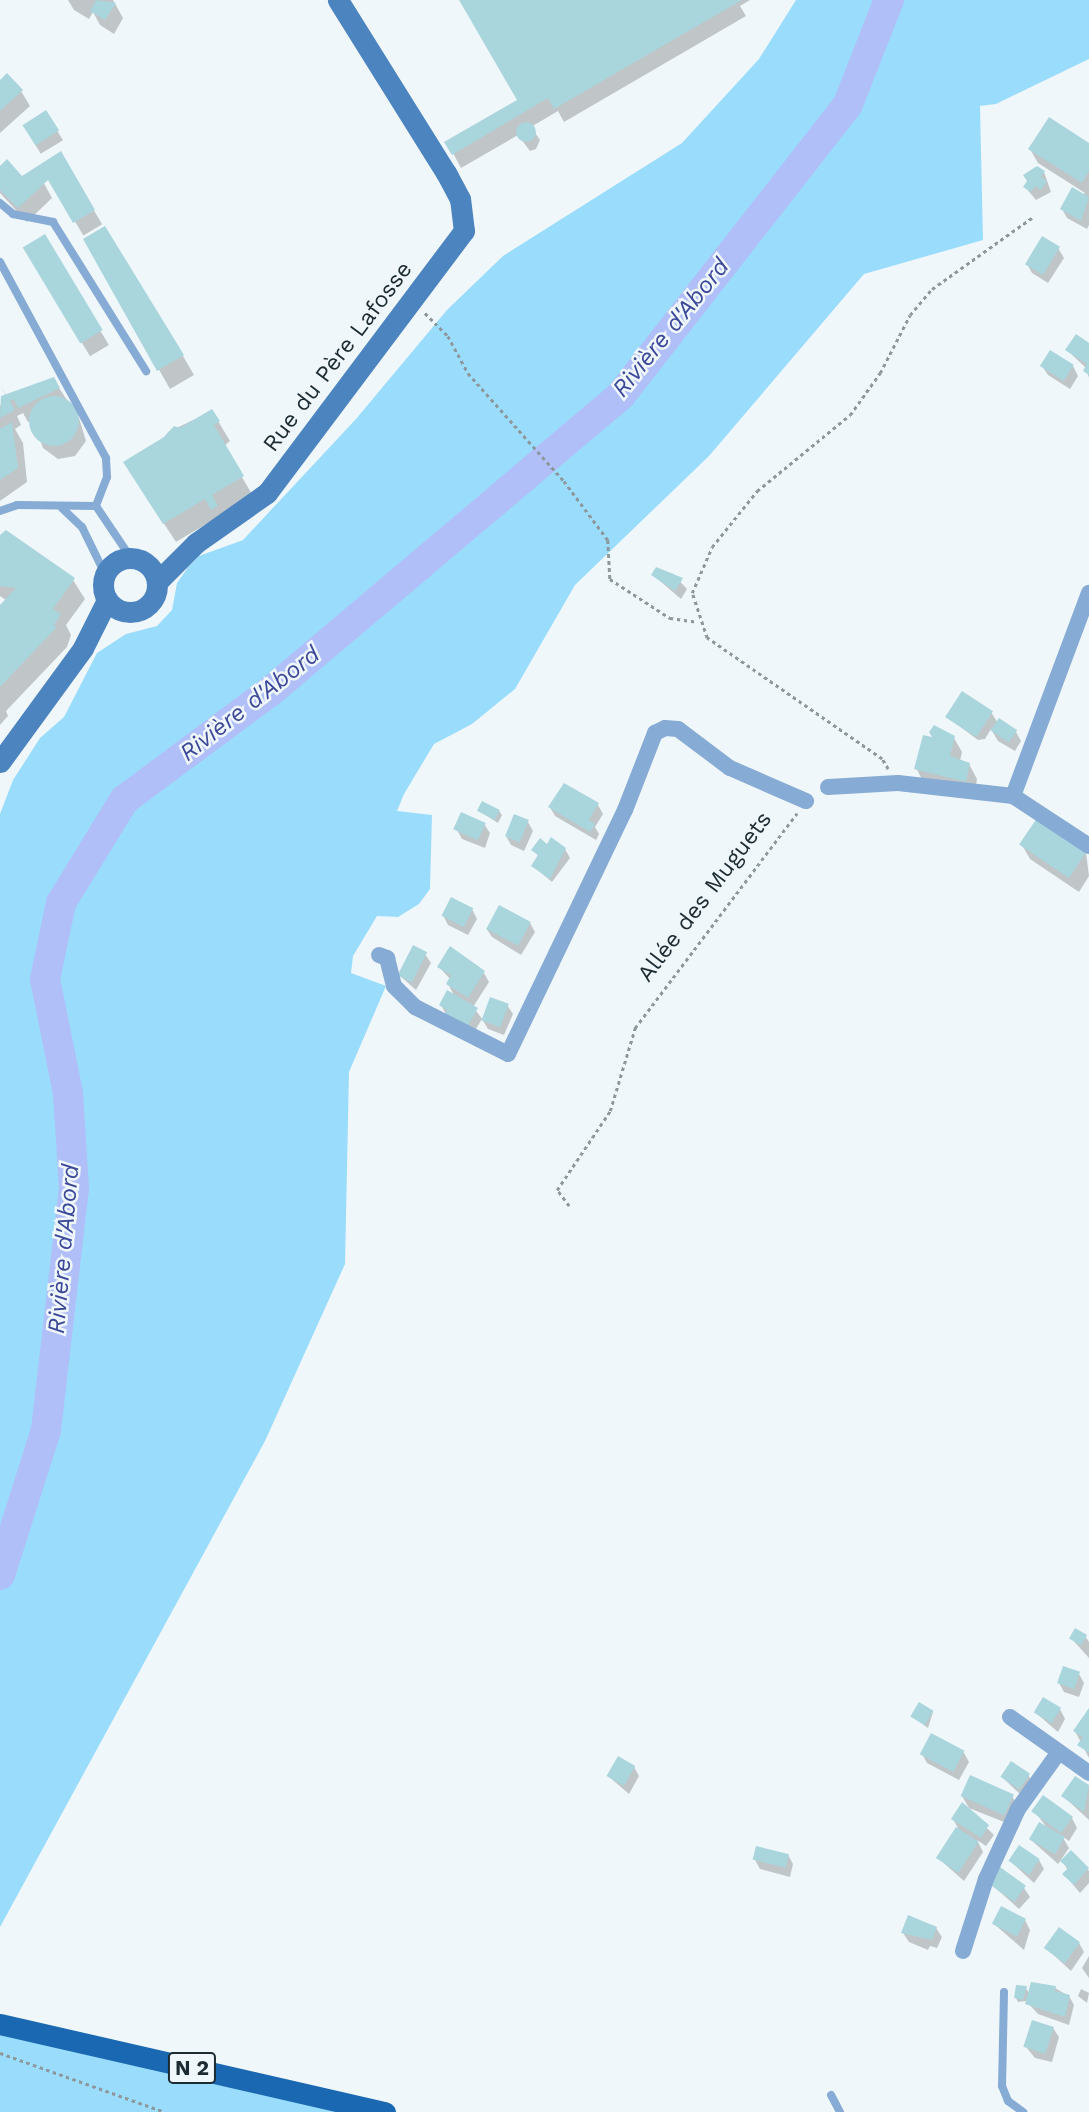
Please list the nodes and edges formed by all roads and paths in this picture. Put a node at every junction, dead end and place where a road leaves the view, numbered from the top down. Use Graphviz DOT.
graph roads {
  1 [pos="338,0"];
  2 [pos="0,203"];
  3 [pos="1033,217"];
  4 [pos="0,262"];
  5 [pos="413,300"];
  6 [pos="146,371"];
  7 [pos="96,506"];
  8 [pos="62,508"];
  9 [pos="0,511"];
  10 [pos="196,543"];
  11 [pos="138,560"];
  12 [pos="105,574"];
  13 [pos="157,582"];
  14 [pos="1089,593"];
  15 [pos="107,600"];
  16 [pos="127,612"];
  17 [pos="699,622"];
  18 [pos="83,648"];
  19 [pos="0,762"];
  20 [pos="898,783"];
  21 [pos="828,787"];
  22 [pos="1013,796"];
  23 [pos="806,801"];
  24 [pos="1089,846"];
  25 [pos="379,955"];
  26 [pos="569,1206"];
  27 [pos="1010,1717"];
  28 [pos="1059,1752"];
  29 [pos="1089,1773"];
  30 [pos="963,1951"];
  31 [pos="1004,1992"];
  32 [pos="0,2024"];
  33 [pos="0,2053"];
  34 [pos="831,2095"];
  35 [pos="165,2112"];
  36 [pos="385,2112"];
  37 [pos="840,2112"];
  38 [pos="1023,2112"];
  1 -- 5 [label="street, Rue du Père Lafosse"];
  2 -- 6 [label="lane"];
  3 -- 17 [label="path"];
  4 -- 7 [label="lane"];
  5 -- 10 [label="street, Rue du Père Lafosse"];
  5 -- 17 [label="path"];
  7 -- 8 [label="lane"];
  7 -- 11 [label="lane"];
  8 -- 9 [label="lane"];
  8 -- 12 [label="lane"];
  10 -- 11 [label="street, Rue du Père Lafosse"];
  10 -- 13 [label="street, Rue du Père Lafosse"];
  11 -- 12 [label="street"];
  11 -- 13 [label="street"];
  12 -- 15 [label="street"];
  13 -- 16 [label="street"];
  14 -- 22 [label="street"];
  15 -- 16 [label="street"];
  15 -- 18 [label="street"];
  16 -- 18 [label="street"];
  17 -- 20 [label="path"];
  18 -- 19 [label="street"];
  20 -- 21 [label="street"];
  20 -- 22 [label="street"];
  22 -- 24 [label="street"];
  23 -- 25 [label="street"];
  23 -- 26 [label="path, Allée des Muguets"];
  27 -- 28 [label="street"];
  28 -- 29 [label="street"];
  28 -- 30 [label="street"];
  31 -- 38 [label="lane"];
  32 -- 36 [label="main road, N 2"];
  33 -- 35 [label="path"];
  34 -- 37 [label="lane"];
}
